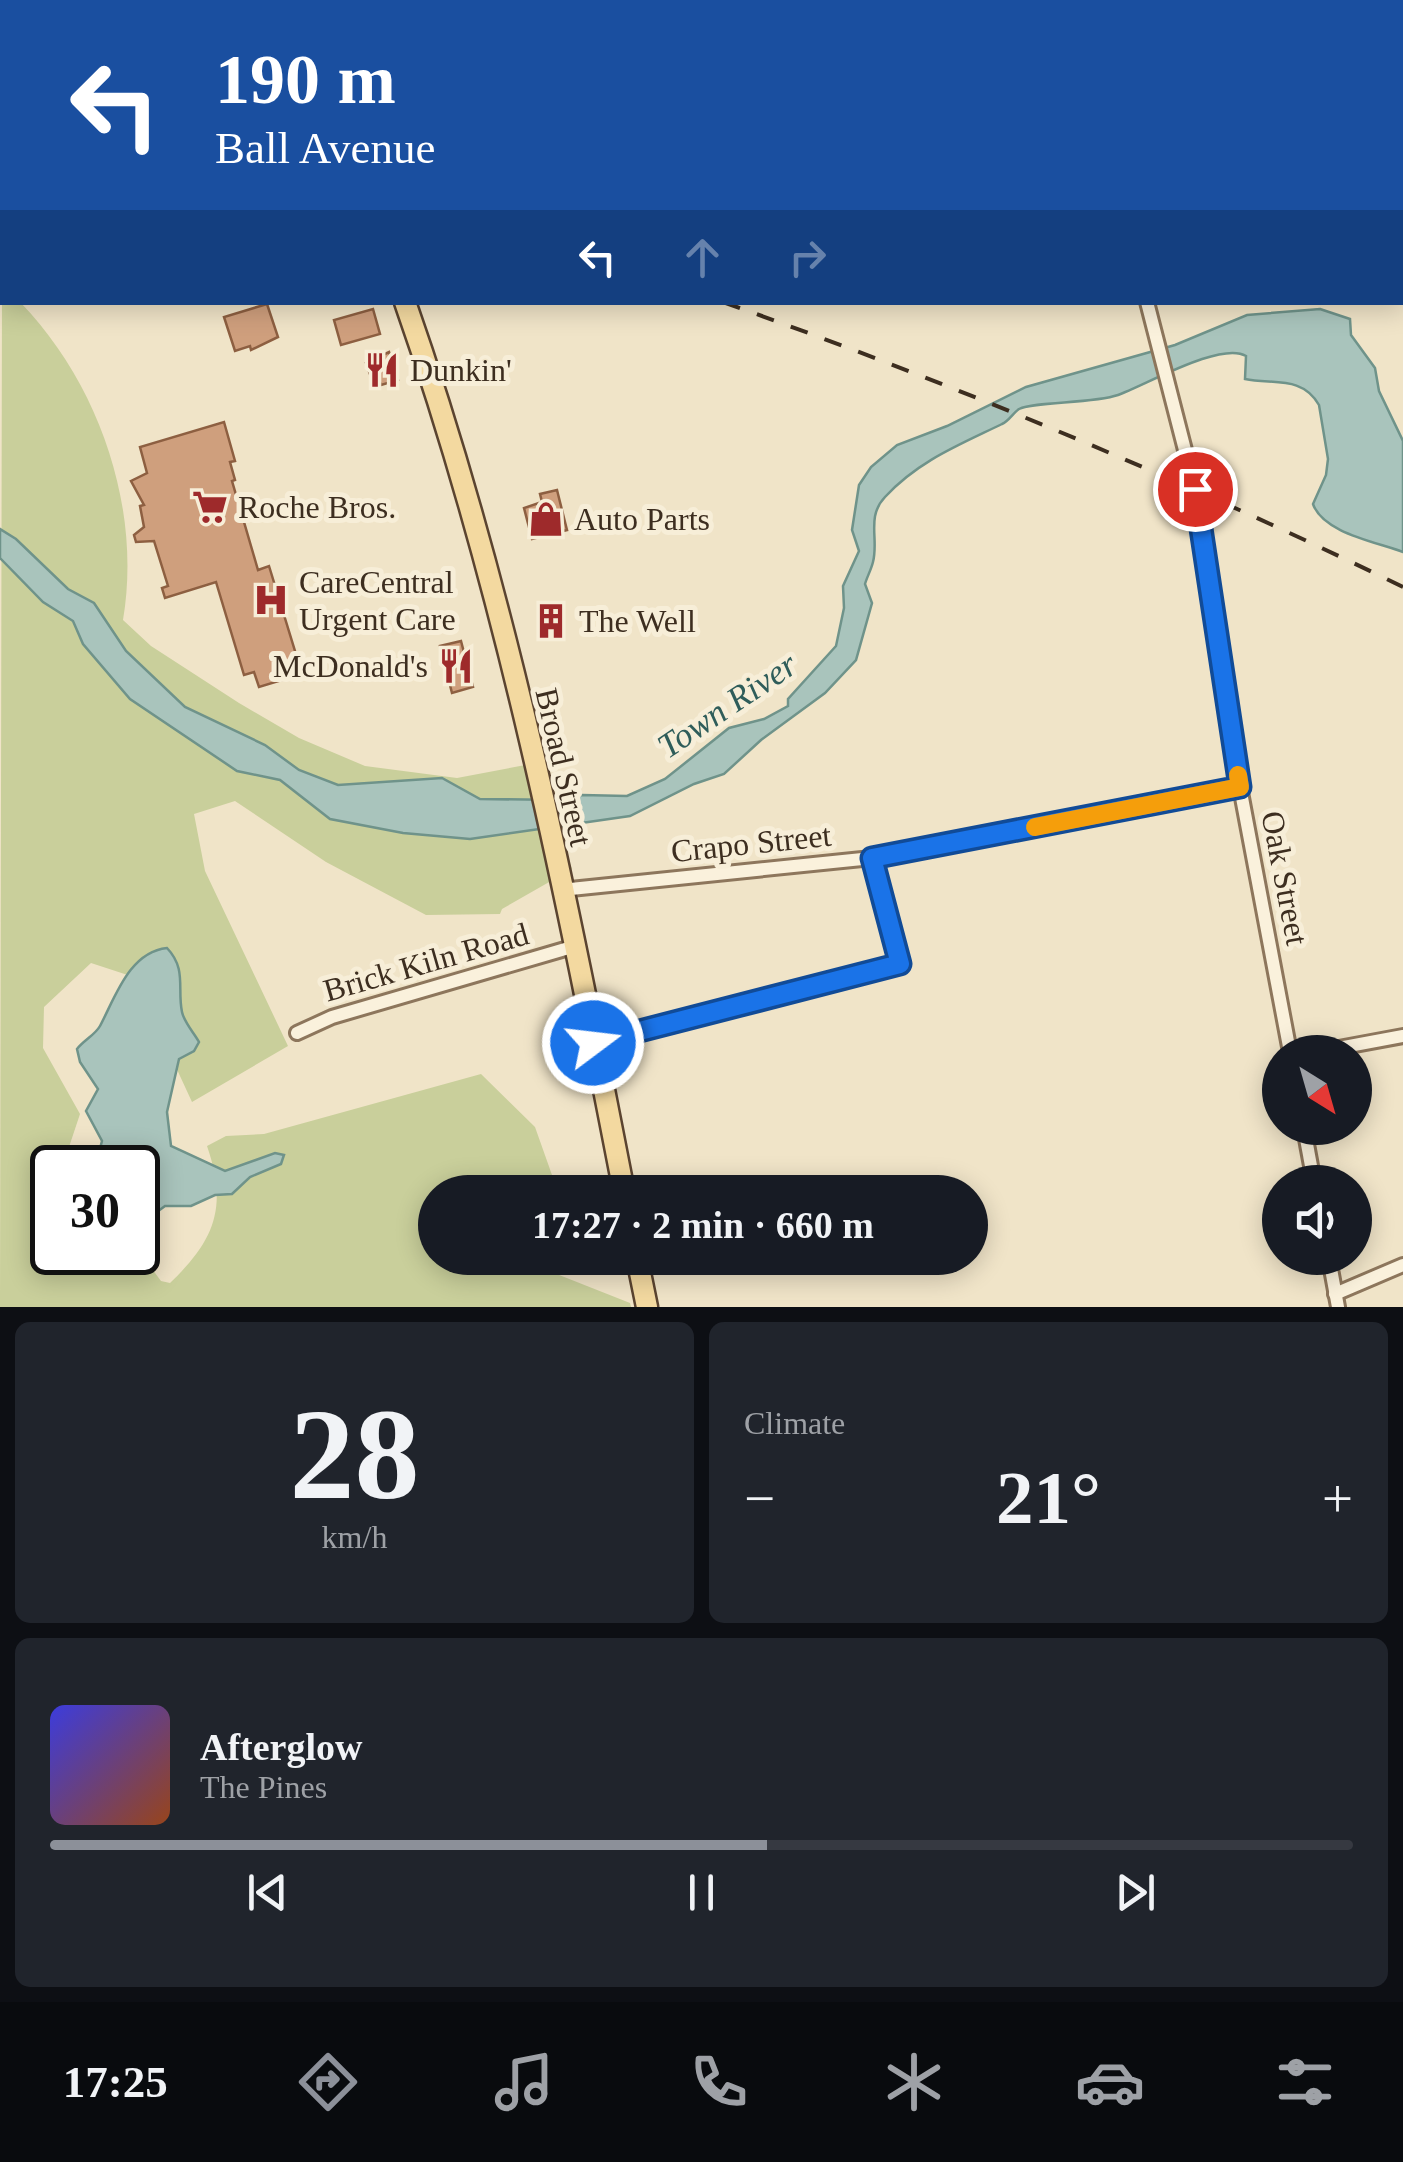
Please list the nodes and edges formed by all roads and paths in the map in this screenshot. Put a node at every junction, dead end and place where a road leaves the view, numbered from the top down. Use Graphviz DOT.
graph roads {
  1 [pos="406,305"];
  2 [pos="1149,305"];
  3 [pos="1240,787"];
  4 [pos="872,858"];
  5 [pos="560,890"];
  6 [pos="572,947"];
  7 [pos="296,1033"];
  8 [pos="1287,1035"];
  9 [pos="1403,1036"];
  10 [pos="1372,1042"];
  11 [pos="593,1043"];
  12 [pos="620,1175"];
  13 [pos="1403,1266"];
  14 [pos="640,1275"];
  15 [pos="1332,1275"];
  16 [pos="1337,1300"];
  17 [pos="647,1307"];
  1 -- 5 [label="main road, Broad Street"];
  2 -- 3 [label="street, Oak Street"];
  3 -- 4 [label="street, Crapo Street"];
  3 -- 8 [label="street, Oak Street"];
  4 -- 5 [label="street, Crapo Street"];
  4 -- 11 [label="street"];
  5 -- 6 [label="main road, Broad Street"];
  6 -- 7 [label="street, Brick Kiln Road"];
  6 -- 11 [label="main road, Broad Street"];
  9 -- 10 [label="street"];
  11 -- 12 [label="main road, Broad Street"];
  13 -- 16 [label="street"];
  14 -- 17 [label="main road"];
  15 -- 16 [label="street"];
}
